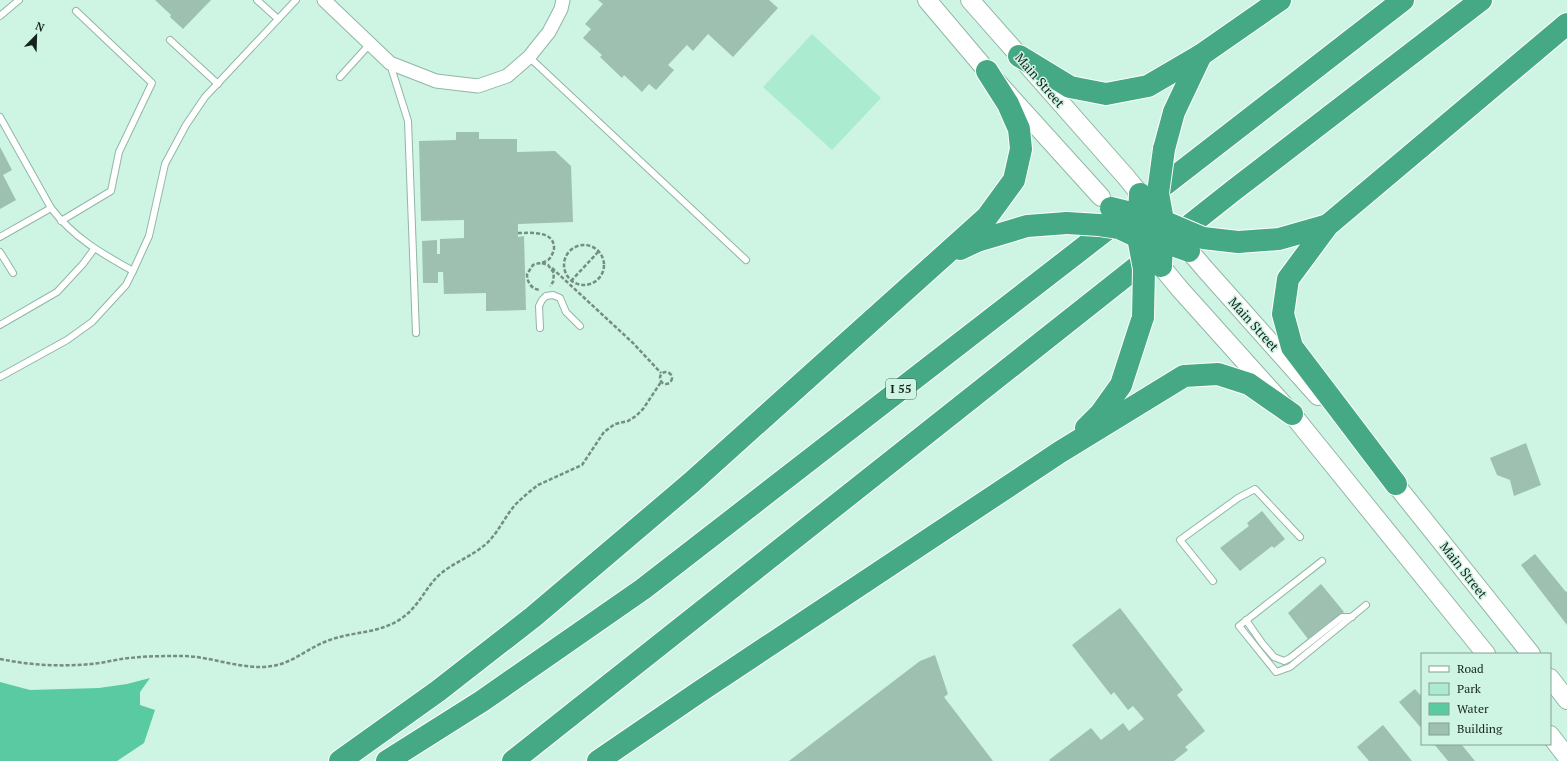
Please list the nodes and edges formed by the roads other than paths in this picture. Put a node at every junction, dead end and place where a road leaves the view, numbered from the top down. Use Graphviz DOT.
graph roads {
  1 [pos="20,0"];
  2 [pos="257,0"];
  3 [pos="296,0"];
  4 [pos="324,0"];
  5 [pos="563,0"];
  6 [pos="927,0"];
  7 [pos="970,0"];
  8 [pos="1280,0"];
  9 [pos="1403,0"];
  10 [pos="1481,0"];
  11 [pos="76,11"];
  12 [pos="0,16"];
  13 [pos="278,19"];
  14 [pos="1567,24"];
  15 [pos="170,40"];
  16 [pos="369,45"];
  17 [pos="1201,55"];
  18 [pos="1019,56"];
  19 [pos="528,57"];
  20 [pos="390,64"];
  21 [pos="987,71"];
  22 [pos="340,77"];
  23 [pos="218,84"];
  24 [pos="0,117"];
  25 [pos="1140,194"];
  26 [pos="1106,203"];
  27 [pos="51,208"];
  28 [pos="61,221"];
  29 [pos="1328,225"];
  30 [pos="1139,227"];
  31 [pos="1162,231"];
  32 [pos="0,237"];
  33 [pos="94,249"];
  34 [pos="1190,251"];
  35 [pos="0,252"];
  36 [pos="746,260"];
  37 [pos="939,260"];
  38 [pos="1161,266"];
  39 [pos="133,271"];
  40 [pos="13,273"];
  41 [pos="0,325"];
  42 [pos="580,326"];
  43 [pos="540,328"];
  44 [pos="416,333"];
  45 [pos="0,377"];
  46 [pos="1292,414"];
  47 [pos="1060,452"];
  48 [pos="1396,484"];
  49 [pos="1300,537"];
  50 [pos="1322,561"];
  51 [pos="1213,581"];
  52 [pos="1366,605"];
  53 [pos="1352,617"];
  54 [pos="1246,620"];
  55 [pos="1485,653"];
  56 [pos="1530,653"];
  57 [pos="1551,679"];
  58 [pos="1567,700"];
  59 [pos="1551,736"];
  60 [pos="1567,757"];
  61 [pos="340,761"];
  62 [pos="387,761"];
  63 [pos="513,761"];
  64 [pos="598,761"];
  1 -- 12 [label="lane"];
  2 -- 13 [label="lane"];
  3 -- 13 [label="lane"];
  4 -- 16 [label="street"];
  5 -- 19 [label="street"];
  6 -- 21 [label="main road"];
  7 -- 18 [label="main road, Main Street"];
  8 -- 17 [label="highway"];
  9 -- 62 [label="highway, I 55"];
  10 -- 63 [label="highway"];
  11 -- 28 [label="lane"];
  13 -- 23 [label="lane"];
  14 -- 29 [label="highway"];
  15 -- 23 [label="lane"];
  16 -- 20 [label="street"];
  16 -- 22 [label="lane"];
  17 -- 18 [label="highway"];
  17 -- 31 [label="highway, bridge"];
  18 -- 25 [label="main road, Main Street, bridge"];
  19 -- 20 [label="street"];
  19 -- 36 [label="lane"];
  20 -- 44 [label="lane"];
  21 -- 26 [label="main road"];
  21 -- 37 [label="highway"];
  23 -- 39 [label="lane"];
  24 -- 27 [label="lane"];
  25 -- 30 [label="highway, bridge"];
  25 -- 31 [label="main road, Main Street, bridge"];
  26 -- 30 [label="highway, bridge"];
  27 -- 28 [label="lane"];
  27 -- 32 [label="lane"];
  28 -- 33 [label="lane"];
  29 -- 31 [label="highway, bridge"];
  29 -- 48 [label="highway"];
  30 -- 31 [label="highway, bridge"];
  30 -- 37 [label="highway, bridge"];
  30 -- 38 [label="main road, bridge"];
  30 -- 47 [label="highway, bridge"];
  31 -- 34 [label="highway, bridge"];
  31 -- 38 [label="highway, bridge"];
  33 -- 39 [label="lane"];
  33 -- 41 [label="lane"];
  34 -- 48 [label="main road, Main Street, bridge"];
  35 -- 40 [label="lane"];
  37 -- 61 [label="highway"];
  38 -- 46 [label="main road, bridge"];
  39 -- 45 [label="lane"];
  42 -- 43 [label="lane"];
  46 -- 47 [label="highway"];
  46 -- 55 [label="main road"];
  47 -- 64 [label="highway"];
  48 -- 56 [label="main road, Main Street"];
  49 -- 51 [label="lane"];
  50 -- 54 [label="lane"];
  52 -- 53 [label="lane"];
  53 -- 54 [label="lane"];
  53 -- 54 [label="lane"];
  57 -- 58 [label="main road"];
  59 -- 60 [label="main road"];
}
